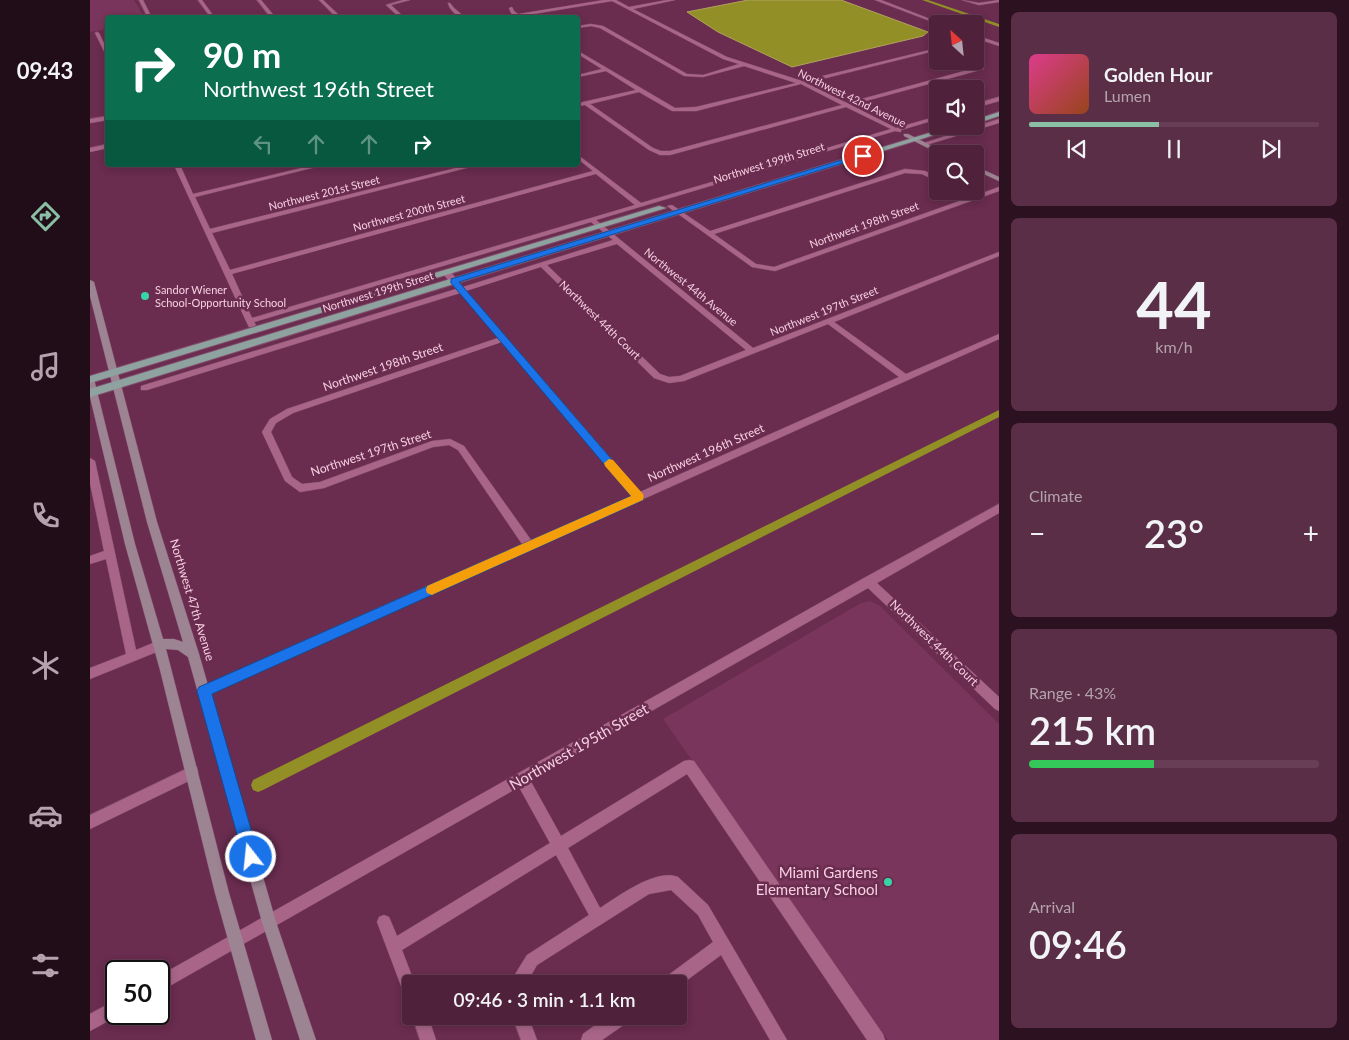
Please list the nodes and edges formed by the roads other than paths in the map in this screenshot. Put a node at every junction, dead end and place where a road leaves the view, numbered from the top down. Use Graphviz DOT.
graph roads {
  1 [pos="141,0"];
  2 [pos="200,0"];
  3 [pos="259,0"];
  4 [pos="321,0"];
  5 [pos="408,0"];
  6 [pos="612,0"];
  7 [pos="673,0"];
  8 [pos="877,0"];
  9 [pos="964,0"];
  10 [pos="999,0"];
  11 [pos="449,4"];
  12 [pos="511,8"];
  13 [pos="630,8"];
  14 [pos="148,15"];
  15 [pos="211,15"];
  16 [pos="272,15"];
  17 [pos="337,15"];
  18 [pos="400,15"];
  19 [pos="460,15"];
  20 [pos="518,15"];
  21 [pos="526,15"];
  22 [pos="929,20"];
  23 [pos="580,27"];
  24 [pos="90,34"];
  25 [pos="984,40"];
  26 [pos="999,45"];
  27 [pos="105,49"];
  28 [pos="929,51"];
  29 [pos="580,53"];
  30 [pos="742,65"];
  31 [pos="606,70"];
  32 [pos="975,70"];
  33 [pos="580,76"];
  34 [pos="802,83"];
  35 [pos="639,91"];
  36 [pos="999,99"];
  37 [pos="585,103"];
  38 [pos="984,103"];
  39 [pos="580,104"];
  40 [pos="847,105"];
  41 [pos="999,107"];
  42 [pos="984,111"];
  43 [pos="999,114"];
  44 [pos="105,118"];
  45 [pos="984,119"];
  46 [pos="929,120"];
  47 [pos="90,121"];
  48 [pos="999,121"];
  49 [pos="929,128"];
  50 [pos="896,130"];
  51 [pos="906,135"];
  52 [pos="932,135"];
  53 [pos="916,140"];
  54 [pos="924,144"];
  55 [pos="929,146"];
  56 [pos="105,147"];
  57 [pos="90,150"];
  58 [pos="580,159"];
  59 [pos="178,167"];
  60 [pos="313,167"];
  61 [pos="467,167"];
  62 [pos="597,172"];
  63 [pos="984,172"];
  64 [pos="929,176"];
  65 [pos="999,179"];
  66 [pos="999,189"];
  67 [pos="984,194"];
  68 [pos="191,196"];
  69 [pos="967,200"];
  70 [pos="639,205"];
  71 [pos="670,206"];
  72 [pos="679,212"];
  73 [pos="592,219"];
  74 [pos="600,226"];
  75 [pos="208,232"];
  76 [pos="608,234"];
  77 [pos="709,234"];
  78 [pos="618,242"];
  79 [pos="999,254"];
  80 [pos="543,264"];
  81 [pos="227,273"];
  82 [pos="447,273"];
  83 [pos="454,281"];
  84 [pos="90,282"];
  85 [pos="461,289"];
  86 [pos="830,322"];
  87 [pos="252,326"];
  88 [pos="999,336"];
  89 [pos="503,339"];
  90 [pos="753,352"];
  91 [pos="113,374"];
  92 [pos="657,376"];
  93 [pos="906,378"];
  94 [pos="90,380"];
  95 [pos="116,385"];
  96 [pos="144,388"];
  97 [pos="92,393"];
  98 [pos="90,461"];
  99 [pos="300,488"];
  100 [pos="639,497"];
  101 [pos="999,508"];
  102 [pos="529,546"];
  103 [pos="110,553"];
  104 [pos="90,560"];
  105 [pos="868,581"];
  106 [pos="160,645"];
  107 [pos="194,654"];
  108 [pos="132,656"];
  109 [pos="90,674"];
  110 [pos="204,691"];
  111 [pos="997,699"];
  112 [pos="192,772"];
  113 [pos="523,780"];
  114 [pos="90,822"];
  115 [pos="558,846"];
  116 [pos="598,918"];
  117 [pos="269,922"];
  118 [pos="384,922"];
  119 [pos="235,942"];
  120 [pos="393,947"];
  121 [pos="726,948"];
  122 [pos="404,975"];
  123 [pos="522,975"];
  124 [pos="682,975"];
  125 [pos="170,978"];
  126 [pos="105,1014"];
  127 [pos="90,1023"];
  128 [pos="423,1025"];
  129 [pos="523,1025"];
  130 [pos="610,1025"];
  131 [pos="775,1039"];
  132 [pos="264,1040"];
  133 [pos="308,1040"];
  134 [pos="428,1040"];
  135 [pos="529,1040"];
  136 [pos="589,1040"];
  137 [pos="877,1040"];
  1 -- 14 [label="street"];
  2 -- 15 [label="street"];
  3 -- 16 [label="street"];
  4 -- 17 [label="street"];
  5 -- 18 [label="street"];
  6 -- 13 [label="street, Northwest 42nd Avenue"];
  6 -- 21 [label="street"];
  7 -- 13 [label="street"];
  8 -- 22 [label="street"];
  9 -- 10 [label="street"];
  11 -- 19 [label="street"];
  12 -- 20 [label="street"];
  13 -- 30 [label="street, Northwest 42nd Avenue"];
  23 -- 30 [label="street"];
  24 -- 27 [label="street"];
  25 -- 26 [label="street"];
  28 -- 34 [label="street"];
  29 -- 31 [label="street"];
  30 -- 34 [label="street, Northwest 42nd Avenue"];
  31 -- 33 [label="street"];
  31 -- 35 [label="street"];
  32 -- 40 [label="street"];
  34 -- 35 [label="street"];
  34 -- 40 [label="street, Northwest 42nd Avenue"];
  35 -- 37 [label="street"];
  36 -- 38 [label="street"];
  37 -- 39 [label="street"];
  37 -- 40 [label="street"];
  40 -- 50 [label="street, Northwest 42nd Avenue"];
  41 -- 42 [label="main road"];
  43 -- 45 [label="main road"];
  44 -- 47 [label="street"];
  46 -- 50 [label="street"];
  48 -- 54 [label="street"];
  49 -- 51 [label="main road, Northwest 199th Street"];
  50 -- 51 [label="street, Northwest 42nd Avenue"];
  50 -- 70 [label="street"];
  51 -- 53 [label="main road, Northwest 42nd Avenue"];
  51 -- 71 [label="main road, Northwest 199th Street"];
  52 -- 53 [label="main road, Northwest 199th Street"];
  53 -- 54 [label="main road, Northwest 42nd Avenue"];
  53 -- 72 [label="main road, Northwest 199th Street"];
  54 -- 55 [label="main road, Northwest 42nd Avenue"];
  56 -- 57 [label="street"];
  58 -- 62 [label="street"];
  59 -- 68 [label="street"];
  60 -- 68 [label="street"];
  61 -- 75 [label="street, Northwest 201st Street"];
  62 -- 70 [label="street"];
  62 -- 81 [label="street, Northwest 200th Street"];
  63 -- 65 [label="main road"];
  64 -- 77 [label="street"];
  66 -- 67 [label="street, Northwest 198th Street"];
  68 -- 75 [label="street"];
  69 -- 77 [label="street, Northwest 198th Street"];
  70 -- 73 [label="street"];
  71 -- 72 [label="street"];
  71 -- 74 [label="main road, Northwest 199th Street"];
  72 -- 76 [label="main road, Northwest 199th Street"];
  72 -- 77 [label="street"];
  73 -- 74 [label="street, Northwest 44th Avenue"];
  73 -- 87 [label="street"];
  74 -- 76 [label="street, Northwest 44th Avenue"];
  74 -- 82 [label="main road, Northwest 199th Street"];
  75 -- 81 [label="street"];
  76 -- 78 [label="street, Northwest 44th Avenue"];
  76 -- 83 [label="main road, Northwest 199th Street"];
  78 -- 80 [label="street"];
  78 -- 90 [label="street, Northwest 44th Avenue"];
  79 -- 86 [label="street, Northwest 197th Street"];
  80 -- 85 [label="street"];
  80 -- 92 [label="street, Northwest 44th Court"];
  81 -- 87 [label="street"];
  82 -- 83 [label="street"];
  82 -- 87 [label="main road, Northwest 199th Street"];
  83 -- 85 [label="street"];
  83 -- 95 [label="main road, Northwest 199th Street"];
  84 -- 91 [label="main road, Northwest 47th Avenue"];
  85 -- 89 [label="street"];
  85 -- 96 [label="street"];
  86 -- 90 [label="street, Northwest 197th Street"];
  86 -- 93 [label="street"];
  87 -- 91 [label="main road, Northwest 199th Street"];
  88 -- 93 [label="street, Northwest 196th Street"];
  89 -- 99 [label="street, Northwest 198th Street"];
  89 -- 100 [label="street"];
  90 -- 92 [label="street, Northwest 197th Street"];
  91 -- 94 [label="main road, Northwest 199th Street"];
  91 -- 95 [label="main road, Northwest 47th Avenue"];
  93 -- 100 [label="street, Northwest 196th Street"];
  94 -- 97 [label="main road"];
  95 -- 97 [label="main road, Northwest 199th Street"];
  95 -- 107 [label="main road, Northwest 47th Avenue"];
  97 -- 106 [label="main road"];
  98 -- 103 [label="street"];
  99 -- 102 [label="street, Northwest 197th Street"];
  100 -- 102 [label="street, Northwest 196th Street"];
  101 -- 105 [label="street, Northwest 195th Street"];
  102 -- 110 [label="street, Northwest 196th Street"];
  103 -- 104 [label="street"];
  103 -- 108 [label="street"];
  105 -- 111 [label="street, Northwest 44th Court"];
  105 -- 113 [label="street, Northwest 195th Street"];
  106 -- 107 [label="main road"];
  106 -- 108 [label="street"];
  106 -- 112 [label="main road"];
  107 -- 110 [label="main road, Northwest 47th Avenue"];
  108 -- 109 [label="street"];
  110 -- 117 [label="main road, Northwest 47th Avenue"];
  112 -- 114 [label="street"];
  112 -- 119 [label="main road"];
  113 -- 115 [label="street"];
  113 -- 117 [label="street, Northwest 195th Street"];
  115 -- 116 [label="street"];
  115 -- 120 [label="street"];
  115 -- 137 [label="street"];
  116 -- 121 [label="street"];
  116 -- 123 [label="street"];
  117 -- 119 [label="street, Northwest 195th Street"];
  117 -- 133 [label="main road, Northwest 47th Avenue"];
  118 -- 120 [label="street"];
  119 -- 125 [label="street, Northwest 195th Street"];
  119 -- 132 [label="main road"];
  120 -- 122 [label="street"];
  121 -- 124 [label="street"];
  121 -- 131 [label="street"];
  126 -- 127 [label="street"];
  128 -- 134 [label="street"];
  129 -- 135 [label="street"];
  130 -- 136 [label="street"];
}
